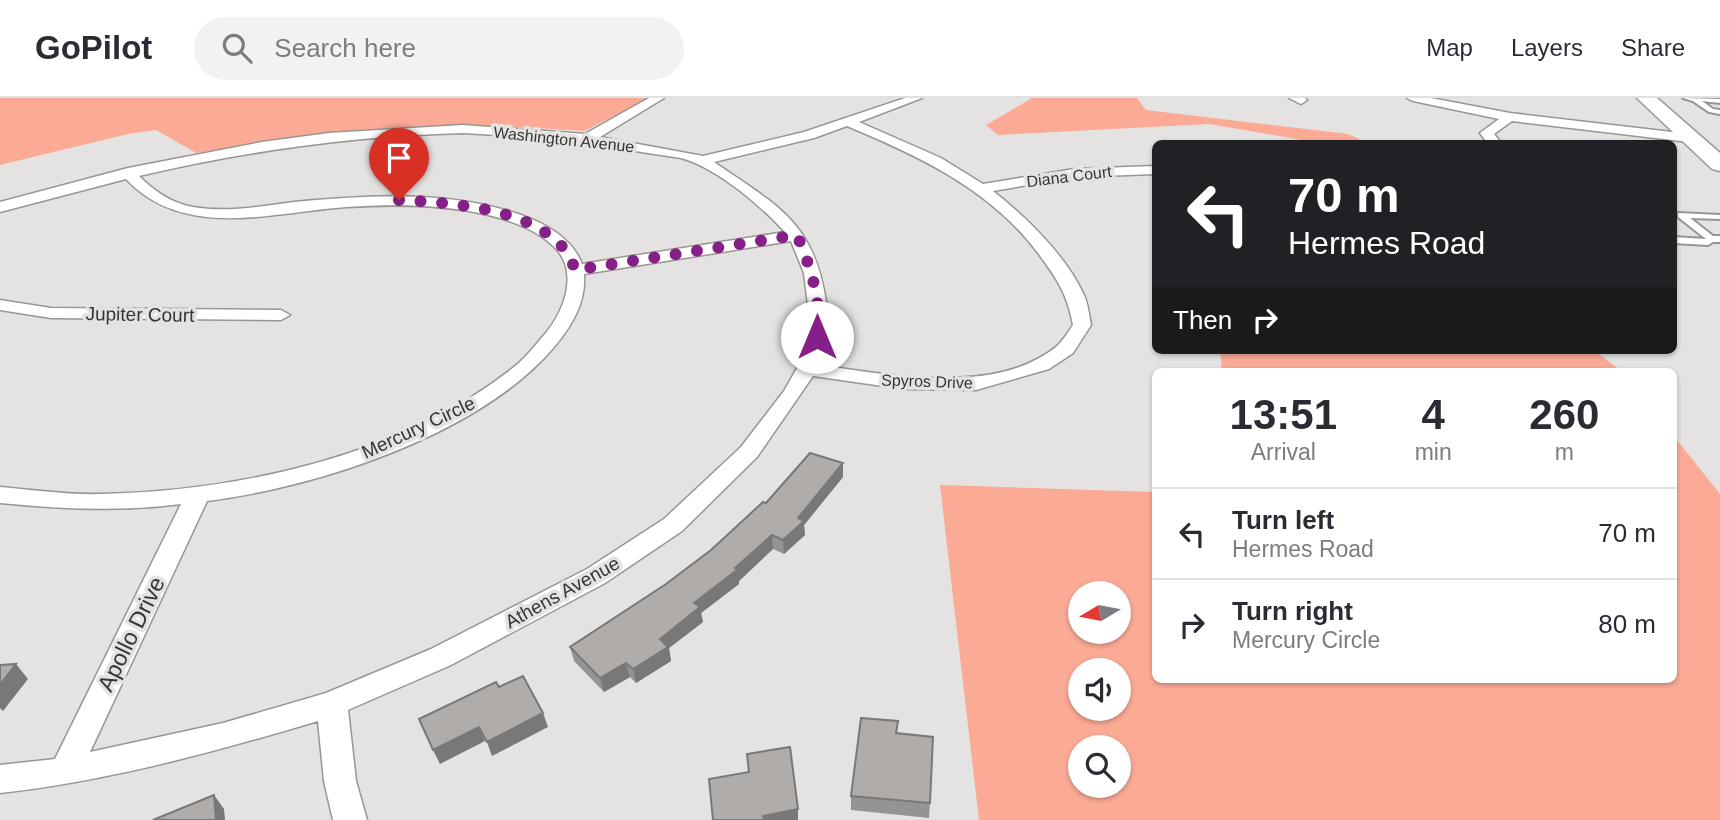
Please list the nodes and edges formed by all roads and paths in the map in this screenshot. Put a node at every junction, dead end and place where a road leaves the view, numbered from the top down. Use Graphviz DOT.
graph roads {
  1 [pos="658,98"];
  2 [pos="916,98"];
  3 [pos="1413,98"];
  4 [pos="1646,98"];
  5 [pos="1686,98"];
  6 [pos="1695,99"];
  7 [pos="1720,101"];
  8 [pos="1720,112"];
  9 [pos="1510,117"];
  10 [pos="848,122"];
  11 [pos="1689,138"];
  12 [pos="586,139"];
  13 [pos="1492,140"];
  14 [pos="703,160"];
  15 [pos="1720,163"];
  16 [pos="1152,170"];
  17 [pos="128,172"];
  18 [pos="983,188"];
  19 [pos="0,207"];
  20 [pos="1720,217"];
  21 [pos="797,235"];
  22 [pos="1716,239"];
  23 [pos="1677,240"];
  24 [pos="575,270"];
  25 [pos="0,305"];
  26 [pos="281,315"];
  27 [pos="806,369"];
  28 [pos="0,495"];
  29 [pos="197,496"];
  30 [pos="332,704"];
  31 [pos="65,772"];
  32 [pos="0,779"];
  33 [pos="351,820"];
  1 -- 12 [label="street"];
  2 -- 10 [label="street, Washington Avenue"];
  3 -- 9 [label="street"];
  4 -- 11 [label="main road"];
  5 -- 6 [label="lane"];
  6 -- 7 [label="lane"];
  6 -- 8 [label="lane"];
  9 -- 11 [label="street"];
  9 -- 13 [label="street"];
  10 -- 14 [label="street, Washington Avenue"];
  10 -- 18 [label="street, Spyros Drive"];
  11 -- 15 [label="main road"];
  12 -- 14 [label="street, Washington Avenue"];
  12 -- 17 [label="street, Washington Avenue"];
  14 -- 21 [label="street, Athens Avenue"];
  16 -- 18 [label="street, Diana Court"];
  17 -- 19 [label="street, Washington Avenue"];
  17 -- 24 [label="street"];
  18 -- 27 [label="street, Spyros Drive"];
  20 -- 22 [label="lane"];
  21 -- 24 [label="street"];
  21 -- 27 [label="street, Athens Avenue"];
  22 -- 23 [label="lane"];
  24 -- 29 [label="street, Mercury Circle"];
  25 -- 26 [label="street, Jupiter Court"];
  27 -- 30 [label="street, Athens Avenue"];
  28 -- 29 [label="street, Mercury Circle"];
  29 -- 31 [label="street, Apollo Drive"];
  30 -- 31 [label="street, Athens Avenue"];
  30 -- 33 [label="street"];
  31 -- 32 [label="street, Athens Avenue"];
}
